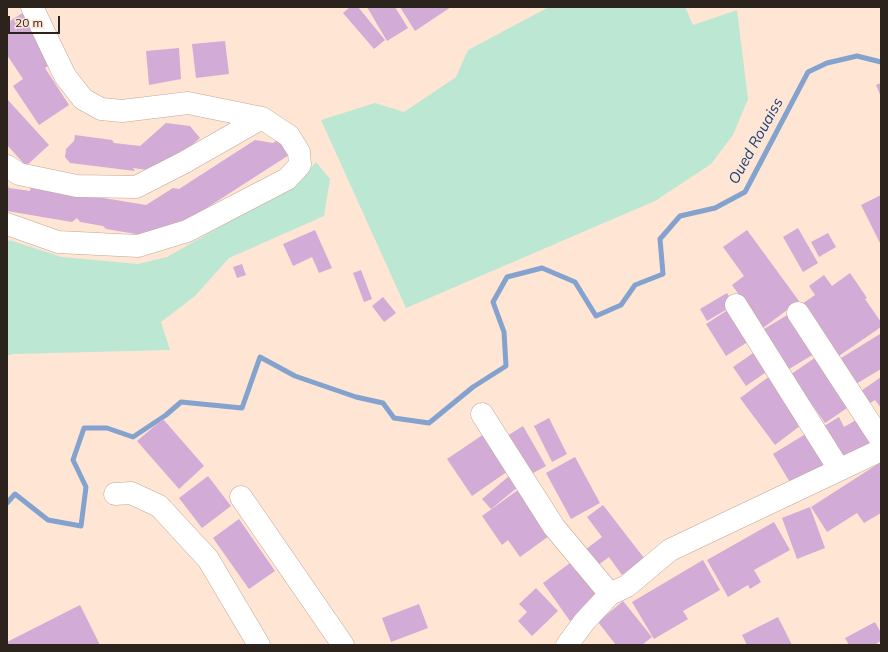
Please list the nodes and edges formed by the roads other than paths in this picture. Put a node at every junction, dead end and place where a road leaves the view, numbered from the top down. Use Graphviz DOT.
graph roads {
  1 [pos="32,7"];
  2 [pos="262,118"];
  3 [pos="7,166"];
  4 [pos="7,224"];
  5 [pos="736,305"];
  6 [pos="798,313"];
  7 [pos="482,414"];
  8 [pos="881,440"];
  9 [pos="881,450"];
  10 [pos="839,469"];
  11 [pos="115,494"];
  12 [pos="240,497"];
  13 [pos="610,594"];
  14 [pos="259,645"];
  15 [pos="343,645"];
  16 [pos="567,645"];
  1 -- 2 [label="street"];
  2 -- 3 [label="street"];
  2 -- 4 [label="street"];
  5 -- 10 [label="street"];
  6 -- 8 [label="street"];
  7 -- 13 [label="street"];
  9 -- 10 [label="street"];
  10 -- 13 [label="street"];
  11 -- 14 [label="street"];
  12 -- 15 [label="street"];
  13 -- 16 [label="street"];
}
